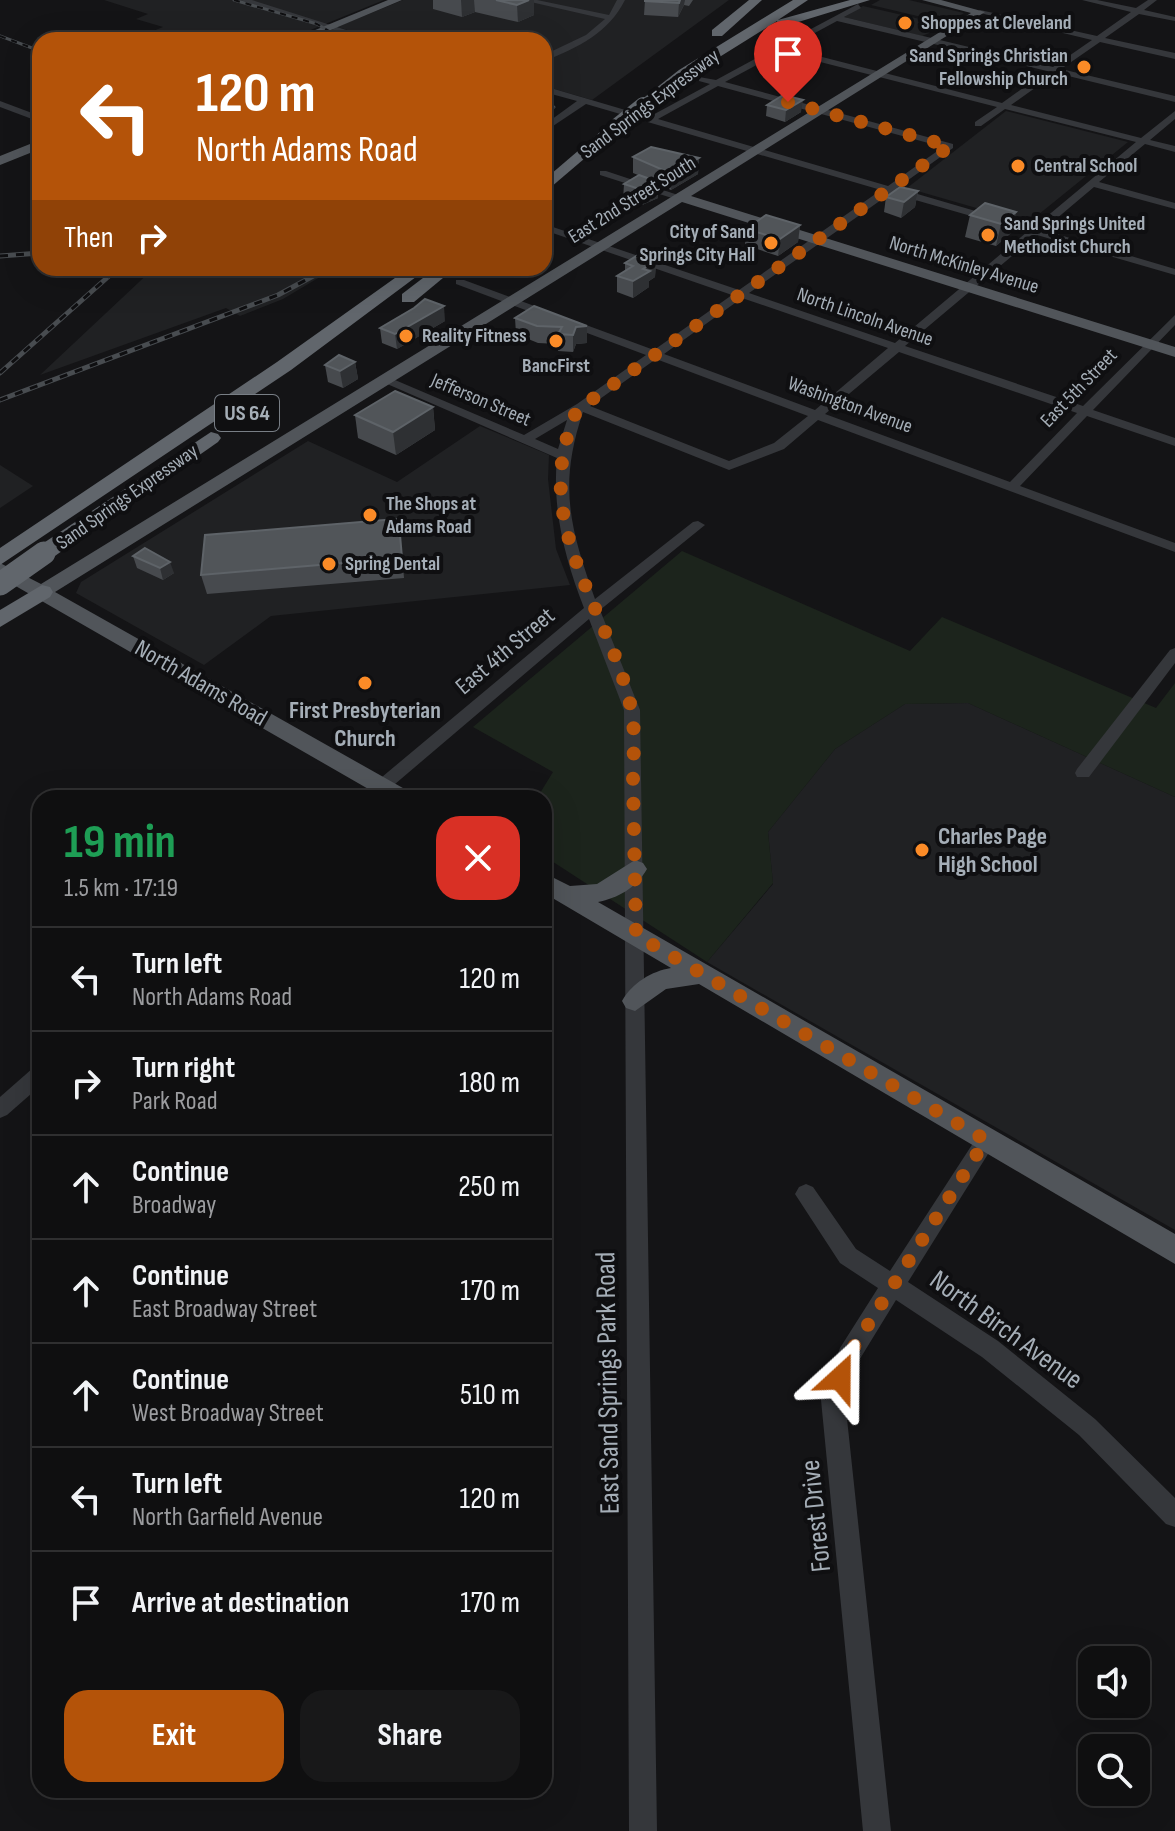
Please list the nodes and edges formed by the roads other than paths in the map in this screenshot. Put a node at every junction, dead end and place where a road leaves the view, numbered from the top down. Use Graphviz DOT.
graph roads {
  1 [pos="244,0"];
  2 [pos="397,0"];
  3 [pos="526,0"];
  4 [pos="621,0"];
  5 [pos="756,0"];
  6 [pos="781,0"];
  7 [pos="802,0"];
  8 [pos="927,0"];
  9 [pos="1086,0"];
  10 [pos="1153,0"];
  11 [pos="861,3"];
  12 [pos="992,5"];
  13 [pos="1138,11"];
  14 [pos="980,12"];
  15 [pos="612,18"];
  16 [pos="837,18"];
  17 [pos="1175,19"];
  18 [pos="331,26"];
  19 [pos="316,32"];
  20 [pos="349,32"];
  21 [pos="1100,39"];
  22 [pos="933,41"];
  23 [pos="765,45"];
  24 [pos="780,49"];
  25 [pos="718,50"];
  26 [pos="552,54"];
  27 [pos="1175,56"];
  28 [pos="1056,70"];
  29 [pos="661,74"];
  30 [pos="879,74"];
  31 [pos="702,79"];
  32 [pos="718,83"];
  33 [pos="552,91"];
  34 [pos="1175,99"];
  35 [pos="584,101"];
  36 [pos="0,104"];
  37 [pos="1005,106"];
  38 [pos="820,111"];
  39 [pos="1175,114"];
  40 [pos="32,116"];
  41 [pos="650,120"];
  42 [pos="552,123"];
  43 [pos="978,124"];
  44 [pos="1142,141"];
  45 [pos="32,147"];
  46 [pos="1175,149"];
  47 [pos="755,151"];
  48 [pos="552,160"];
  49 [pos="0,161"];
  50 [pos="603,173"];
  51 [pos="552,181"];
  52 [pos="1090,183"];
  53 [pos="888,189"];
  54 [pos="679,197"];
  55 [pos="1175,206"];
  56 [pos="552,230"];
  57 [pos="1036,232"];
  58 [pos="816,240"];
  59 [pos="600,246"];
  60 [pos="1175,272"];
  61 [pos="381,276"];
  62 [pos="409,276"];
  63 [pos="452,276"];
  64 [pos="456,276"];
  65 [pos="551,276"];
  66 [pos="552,276"];
  67 [pos="970,288"];
  68 [pos="741,294"];
  69 [pos="511,301"];
  70 [pos="1175,318"];
  71 [pos="1150,344"];
  72 [pos="899,347"];
  73 [pos="1175,352"];
  74 [pos="656,355"];
  75 [pos="284,366"];
  76 [pos="384,380"];
  77 [pos="579,409"];
  78 [pos="1085,411"];
  79 [pos="818,415"];
  80 [pos="525,440"];
  81 [pos="1175,442"];
  82 [pos="563,456"];
  83 [pos="1012,487"];
  84 [pos="698,525"];
  85 [pos="34,548"];
  86 [pos="1175,548"];
  87 [pos="0,558"];
  88 [pos="0,569"];
  89 [pos="0,584"];
  90 [pos="42,592"];
  91 [pos="594,609"];
  92 [pos="0,620"];
  93 [pos="1175,653"];
  94 [pos="1083,773"];
  95 [pos="382,786"];
  96 [pos="389,790"];
  97 [pos="635,869"];
  98 [pos="552,887"];
  99 [pos="566,895"];
  100 [pos="636,935"];
  101 [pos="702,974"];
  102 [pos="635,1001"];
  103 [pos="32,1081"];
  104 [pos="0,1109"];
  105 [pos="986,1140"];
  106 [pos="806,1194"];
  107 [pos="1175,1250"];
  108 [pos="891,1286"];
  109 [pos="1175,1515"];
  110 [pos="643,1831"];
  111 [pos="877,1831"];
  1 -- 18 [label="street"];
  2 -- 18 [label="main road"];
  3 -- 15 [label="street"];
  4 -- 15 [label="street"];
  5 -- 29 [label="highway"];
  6 -- 29 [label="highway, Sand Springs Expressway"];
  7 -- 25 [label="highway, Sand Springs Expressway"];
  8 -- 14 [label="main road"];
  9 -- 13 [label="street"];
  10 -- 13 [label="street"];
  11 -- 16 [label="street"];
  11 -- 25 [label="highway"];
  12 -- 14 [label="street"];
  13 -- 17 [label="street"];
  13 -- 21 [label="street"];
  14 -- 21 [label="street"];
  14 -- 22 [label="main road, East 2nd Street South"];
  15 -- 26 [label="street"];
  16 -- 22 [label="street"];
  16 -- 24 [label="street"];
  18 -- 19 [label="main road"];
  18 -- 20 [label="street"];
  21 -- 27 [label="street"];
  21 -- 28 [label="street"];
  22 -- 28 [label="street"];
  22 -- 30 [label="main road, East 2nd Street South"];
  23 -- 24 [label="street"];
  24 -- 30 [label="street"];
  24 -- 32 [label="street"];
  25 -- 51 [label="highway, Sand Springs Expressway, bridge"];
  28 -- 34 [label="street"];
  28 -- 37 [label="street"];
  29 -- 48 [label="highway, Sand Springs Expressway"];
  30 -- 37 [label="street"];
  30 -- 38 [label="main road, East 2nd Street South"];
  31 -- 32 [label="street"];
  32 -- 38 [label="street"];
  32 -- 41 [label="street"];
  33 -- 35 [label="street"];
  35 -- 41 [label="street"];
  35 -- 42 [label="street"];
  36 -- 40 [label="street"];
  37 -- 43 [label="street"];
  37 -- 44 [label="street"];
  38 -- 47 [label="main road, East 2nd Street South"];
  38 -- 53 [label="street"];
  39 -- 44 [label="street"];
  41 -- 47 [label="street"];
  44 -- 46 [label="street"];
  44 -- 52 [label="street"];
  45 -- 49 [label="main road"];
  47 -- 53 [label="street"];
  47 -- 54 [label="main road, East 2nd Street South"];
  50 -- 54 [label="street, North McKinley Avenue"];
  52 -- 55 [label="street"];
  52 -- 57 [label="street"];
  53 -- 57 [label="street"];
  53 -- 58 [label="street"];
  54 -- 58 [label="main road, North McKinley Avenue"];
  54 -- 59 [label="main road, East 2nd Street South"];
  56 -- 59 [label="street, North Lincoln Avenue"];
  57 -- 60 [label="street"];
  57 -- 67 [label="street"];
  58 -- 67 [label="main road, North McKinley Avenue"];
  58 -- 68 [label="street"];
  59 -- 66 [label="main road, East 2nd Street South"];
  59 -- 68 [label="street, North Lincoln Avenue"];
  61 -- 75 [label="highway"];
  62 -- 75 [label="highway, Sand Springs Expressway / US 64"];
  63 -- 85 [label="highway, Sand Springs Expressway / US 64"];
  64 -- 69 [label="street, Washington Avenue"];
  65 -- 69 [label="main road, East 2nd Street South"];
  67 -- 71 [label="main road, North McKinley Avenue"];
  67 -- 72 [label="street"];
  68 -- 72 [label="street, North Lincoln Avenue"];
  68 -- 74 [label="street"];
  69 -- 74 [label="street, Washington Avenue"];
  69 -- 76 [label="main road, East 2nd Street South"];
  70 -- 71 [label="street, East 5th Street"];
  71 -- 73 [label="main road, North McKinley Avenue"];
  71 -- 78 [label="street, East 5th Street"];
  72 -- 78 [label="street, North Lincoln Avenue"];
  72 -- 79 [label="street"];
  74 -- 77 [label="street"];
  74 -- 79 [label="street, Washington Avenue"];
  75 -- 85 [label="highway, Sand Springs Expressway / US 64"];
  76 -- 80 [label="street, Jefferson Street"];
  76 -- 90 [label="main road, East 2nd Street South"];
  77 -- 79 [label="street"];
  77 -- 80 [label="street"];
  77 -- 82 [label="street"];
  78 -- 81 [label="street, North Lincoln Avenue"];
  78 -- 83 [label="street, East 5th Street"];
  79 -- 83 [label="street, Washington Avenue"];
  80 -- 82 [label="street, Jefferson Street"];
  82 -- 91 [label="street, East Sand Springs Park Road"];
  83 -- 86 [label="street, Washington Avenue"];
  84 -- 91 [label="street, East 4th Street"];
  85 -- 87 [label="highway, Sand Springs Expressway / US 64"];
  85 -- 89 [label="highway, Sand Springs Expressway / US 64, bridge"];
  88 -- 90 [label="main road, North Adams Road"];
  90 -- 92 [label="highway"];
  90 -- 95 [label="main road, North Adams Road"];
  91 -- 95 [label="street, East 4th Street"];
  91 -- 97 [label="street, East Sand Springs Park Road"];
  93 -- 94 [label="street"];
  95 -- 96 [label="main road, North Adams Road"];
  97 -- 99 [label="main road"];
  97 -- 100 [label="street, East Sand Springs Park Road"];
  98 -- 99 [label="main road"];
  99 -- 100 [label="main road"];
  100 -- 101 [label="main road"];
  100 -- 102 [label="street, East Sand Springs Park Road"];
  101 -- 102 [label="main road"];
  101 -- 105 [label="main road"];
  102 -- 110 [label="street, East Sand Springs Park Road"];
  103 -- 104 [label="street"];
  105 -- 107 [label="main road"];
  105 -- 108 [label="street, Forest Drive"];
  106 -- 108 [label="street, North Birch Avenue"];
  108 -- 109 [label="street, North Birch Avenue"];
  108 -- 111 [label="street, Forest Drive"];
}
